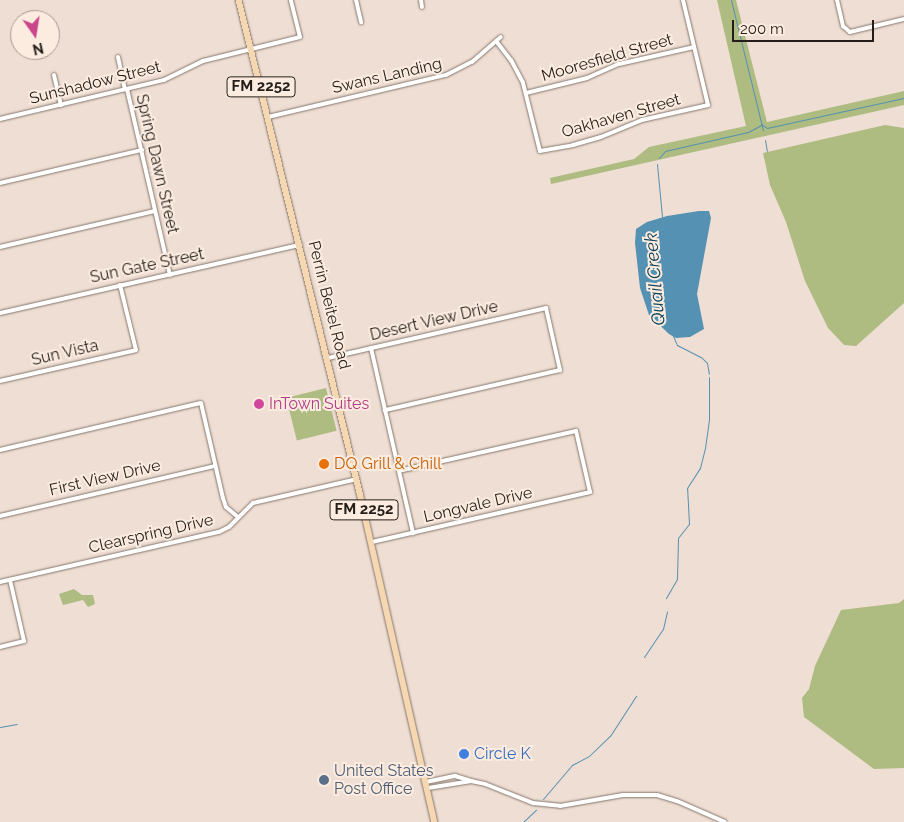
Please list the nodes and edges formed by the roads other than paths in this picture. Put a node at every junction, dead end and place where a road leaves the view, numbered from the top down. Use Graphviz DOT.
graph roads {
  1 [pos="240,0"];
  2 [pos="291,0"];
  3 [pos="356,0"];
  4 [pos="421,0"];
  5 [pos="683,0"];
  6 [pos="837,0"];
  7 [pos="422,7"];
  8 [pos="904,20"];
  9 [pos="361,22"];
  10 [pos="501,37"];
  11 [pos="496,41"];
  12 [pos="694,47"];
  13 [pos="252,49"];
  14 [pos="118,57"];
  15 [pos="54,75"];
  16 [pos="126,89"];
  17 [pos="526,93"];
  18 [pos="61,105"];
  19 [pos="268,117"];
  20 [pos="0,119"];
  21 [pos="142,150"];
  22 [pos="0,183"];
  23 [pos="156,211"];
  24 [pos="300,244"];
  25 [pos="0,247"];
  26 [pos="170,275"];
  27 [pos="120,284"];
  28 [pos="0,313"];
  29 [pos="371,348"];
  30 [pos="328,358"];
  31 [pos="0,381"];
  32 [pos="385,410"];
  33 [pos="0,450"];
  34 [pos="215,466"];
  35 [pos="399,471"];
  36 [pos="357,479"];
  37 [pos="0,516"];
  38 [pos="238,517"];
  39 [pos="413,533"];
  40 [pos="372,542"];
  41 [pos="10,580"];
  42 [pos="0,582"];
  43 [pos="0,647"];
  44 [pos="471,781"];
  45 [pos="427,785"];
  46 [pos="435,822"];
  47 [pos="725,822"];
  1 -- 13 [label="main road, Perrin Beitel Road / FM 2252"];
  2 -- 13 [label="street, Sunshadow Street"];
  3 -- 9 [label="street"];
  4 -- 7 [label="street"];
  5 -- 12 [label="street"];
  6 -- 8 [label="street"];
  10 -- 11 [label="street, Swans Landing"];
  11 -- 17 [label="street"];
  11 -- 19 [label="street, Swans Landing"];
  12 -- 17 [label="street, Mooresfield Street"];
  12 -- 17 [label="street, Oakhaven Street"];
  13 -- 16 [label="street, Sunshadow Street"];
  13 -- 19 [label="main road, Perrin Beitel Road / FM 2252"];
  14 -- 16 [label="street, Spring Dawn Street"];
  15 -- 18 [label="street"];
  16 -- 18 [label="street, Sunshadow Street"];
  16 -- 21 [label="street, Spring Dawn Street"];
  18 -- 20 [label="street, Sunshadow Street"];
  19 -- 24 [label="main road, Perrin Beitel Road / FM 2252"];
  21 -- 22 [label="street"];
  21 -- 23 [label="street, Spring Dawn Street"];
  23 -- 25 [label="street"];
  23 -- 26 [label="street, Spring Dawn Street"];
  24 -- 26 [label="street, Sun Gate Street"];
  24 -- 30 [label="main road, Perrin Beitel Road / FM 2252"];
  26 -- 27 [label="street, Sun Gate Street"];
  27 -- 28 [label="street, Sun Gate Street"];
  27 -- 31 [label="street, Sun Vista"];
  29 -- 30 [label="street, Desert View Drive"];
  29 -- 32 [label="street"];
  29 -- 32 [label="street, Desert View Drive"];
  30 -- 36 [label="main road, Perrin Beitel Road / FM 2252"];
  32 -- 35 [label="street"];
  33 -- 34 [label="street"];
  34 -- 37 [label="street, First View Drive"];
  34 -- 38 [label="street"];
  35 -- 39 [label="street"];
  35 -- 39 [label="street, Longvale Drive"];
  36 -- 38 [label="street, Clearspring Drive"];
  36 -- 40 [label="main road, Perrin Beitel Road / FM 2252"];
  38 -- 41 [label="street, Clearspring Drive"];
  39 -- 40 [label="street, Longvale Drive"];
  40 -- 45 [label="main road, Perrin Beitel Road / FM 2252"];
  41 -- 42 [label="street, Clearspring Drive"];
  41 -- 43 [label="street"];
  44 -- 45 [label="street"];
  44 -- 45 [label="street"];
  44 -- 47 [label="street"];
  45 -- 46 [label="main road, Perrin Beitel Road / FM 2252"];
}
